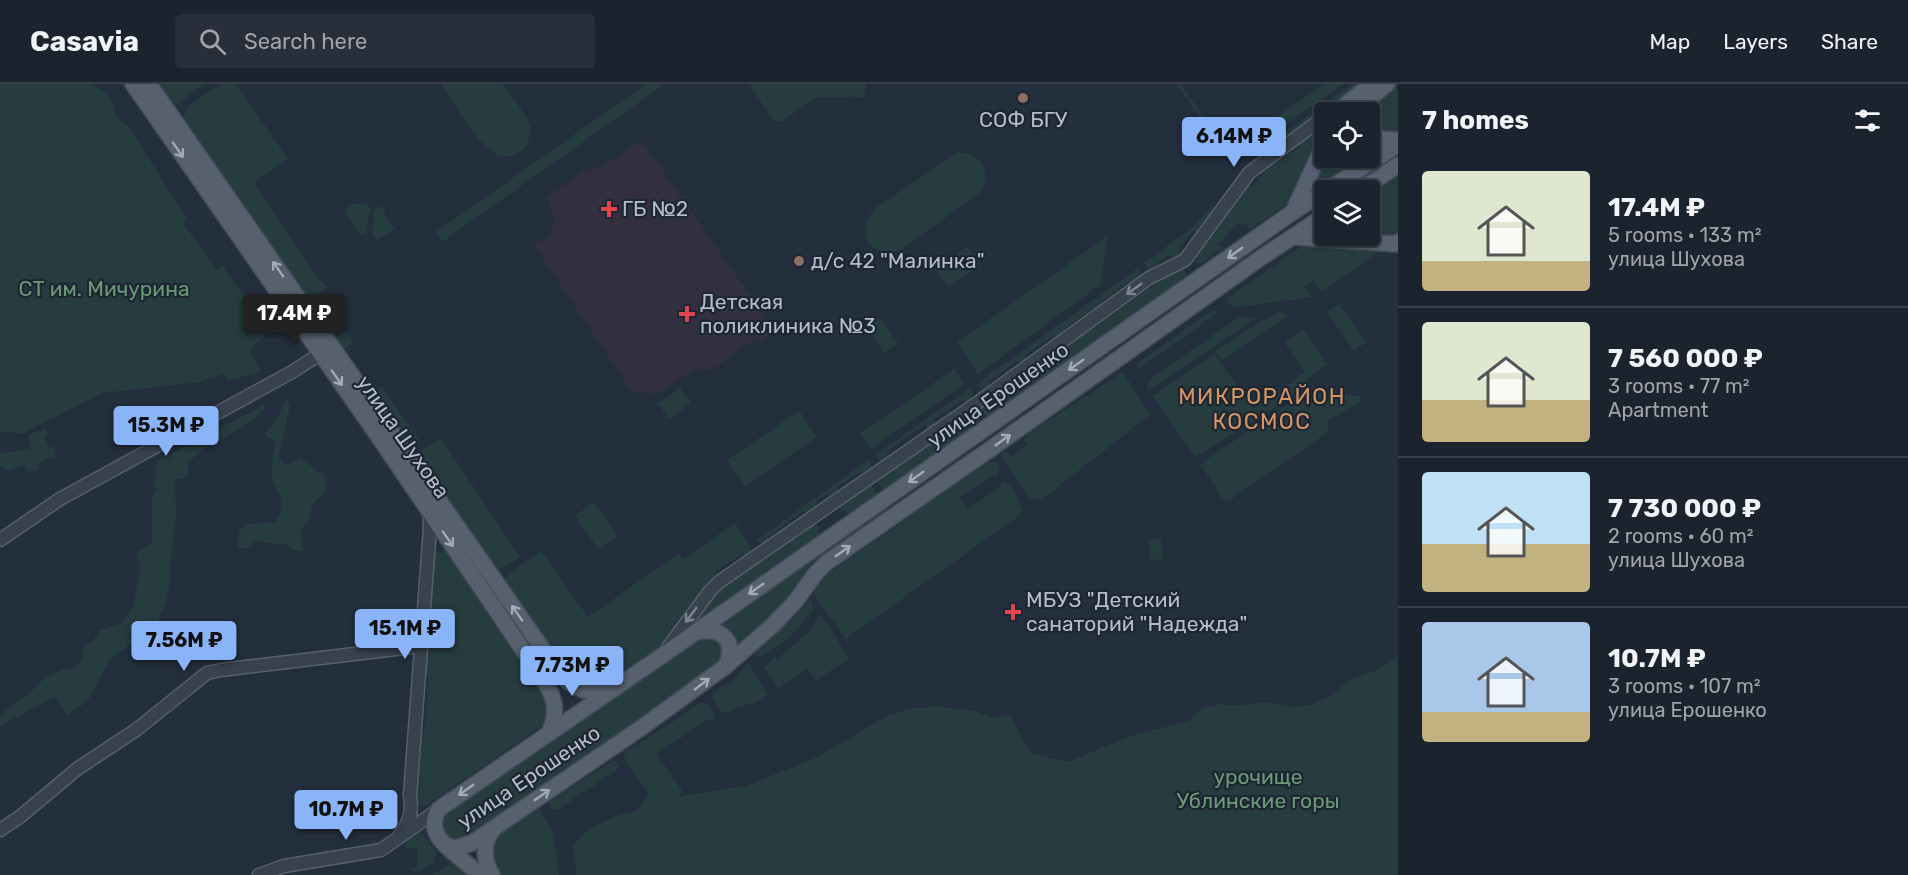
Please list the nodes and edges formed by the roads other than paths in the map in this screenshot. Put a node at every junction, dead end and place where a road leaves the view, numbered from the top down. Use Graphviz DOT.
graph roads {
  1 [pos="121,84"];
  2 [pos="1372,84"];
  3 [pos="1387,84"];
  4 [pos="143,90"];
  5 [pos="1350,102"];
  6 [pos="1369,102"];
  7 [pos="1314,124"];
  8 [pos="1380,139"];
  9 [pos="1398,140"];
  10 [pos="1398,145"];
  11 [pos="1314,164"];
  12 [pos="1398,165"];
  13 [pos="1343,180"];
  14 [pos="1376,180"];
  15 [pos="1314,199"];
  16 [pos="1288,216"];
  17 [pos="1314,223"];
  18 [pos="1294,237"];
  19 [pos="1396,243"];
  20 [pos="326,350"];
  21 [pos="429,511"];
  22 [pos="0,540"];
  23 [pos="695,632"];
  24 [pos="421,646"];
  25 [pos="663,655"];
  26 [pos="726,666"];
  27 [pos="615,688"];
  28 [pos="549,733"];
  29 [pos="412,806"];
  30 [pos="439,809"];
  31 [pos="422,821"];
  32 [pos="494,828"];
  33 [pos="0,830"];
  34 [pos="398,838"];
  35 [pos="441,840"];
  36 [pos="258,875"];
  37 [pos="477,875"];
  38 [pos="492,875"];
  1 -- 4 [label="main road"];
  2 -- 5 [label="main road"];
  3 -- 6 [label="main road"];
  4 -- 20 [label="main road, улица Шухова"];
  7 -- 25 [label="street, улица Ерошенко, one-way"];
  8 -- 9 [label="main road"];
  10 -- 13 [label="main road, улица Ерошенко"];
  11 -- 16 [label="main road"];
  12 -- 14 [label="main road"];
  15 -- 16 [label="main road, улица Ерошенко"];
  16 -- 18 [label="main road"];
  16 -- 23 [label="main road, улица Ерошенко, one-way"];
  17 -- 18 [label="main road, улица Ерошенко"];
  18 -- 19 [label="main road"];
  26 -- 18 [label="main road, улица Ерошенко, one-way"];
  20 -- 21 [label="main road, улица Шухова, one-way"];
  20 -- 22 [label="street"];
  27 -- 20 [label="main road, улица Шухова, one-way"];
  21 -- 24 [label="street"];
  21 -- 28 [label="main road, улица Шухова, one-way"];
  23 -- 25 [label="main road, улица Ерошенко"];
  23 -- 26 [label="main road"];
  24 -- 29 [label="street"];
  24 -- 33 [label="street"];
  25 -- 27 [label="main road, улица Ерошенко"];
  32 -- 26 [label="main road, улица Ерошенко, one-way"];
  27 -- 28 [label="main road, улица Ерошенко"];
  28 -- 30 [label="main road, улица Ерошенко, one-way"];
  29 -- 30 [label="street, улица Ерошенко"];
  29 -- 31 [label="street"];
  29 -- 34 [label="street"];
  30 -- 31 [label="street, улица Ерошенко"];
  30 -- 35 [label="main road, улица Ерошенко"];
  31 -- 34 [label="street, улица Ерошенко"];
  31 -- 35 [label="street"];
  32 -- 35 [label="main road, улица Ерошенко"];
  32 -- 38 [label="main road"];
  34 -- 36 [label="street, улица Ерошенко"];
  35 -- 37 [label="main road"];
}
